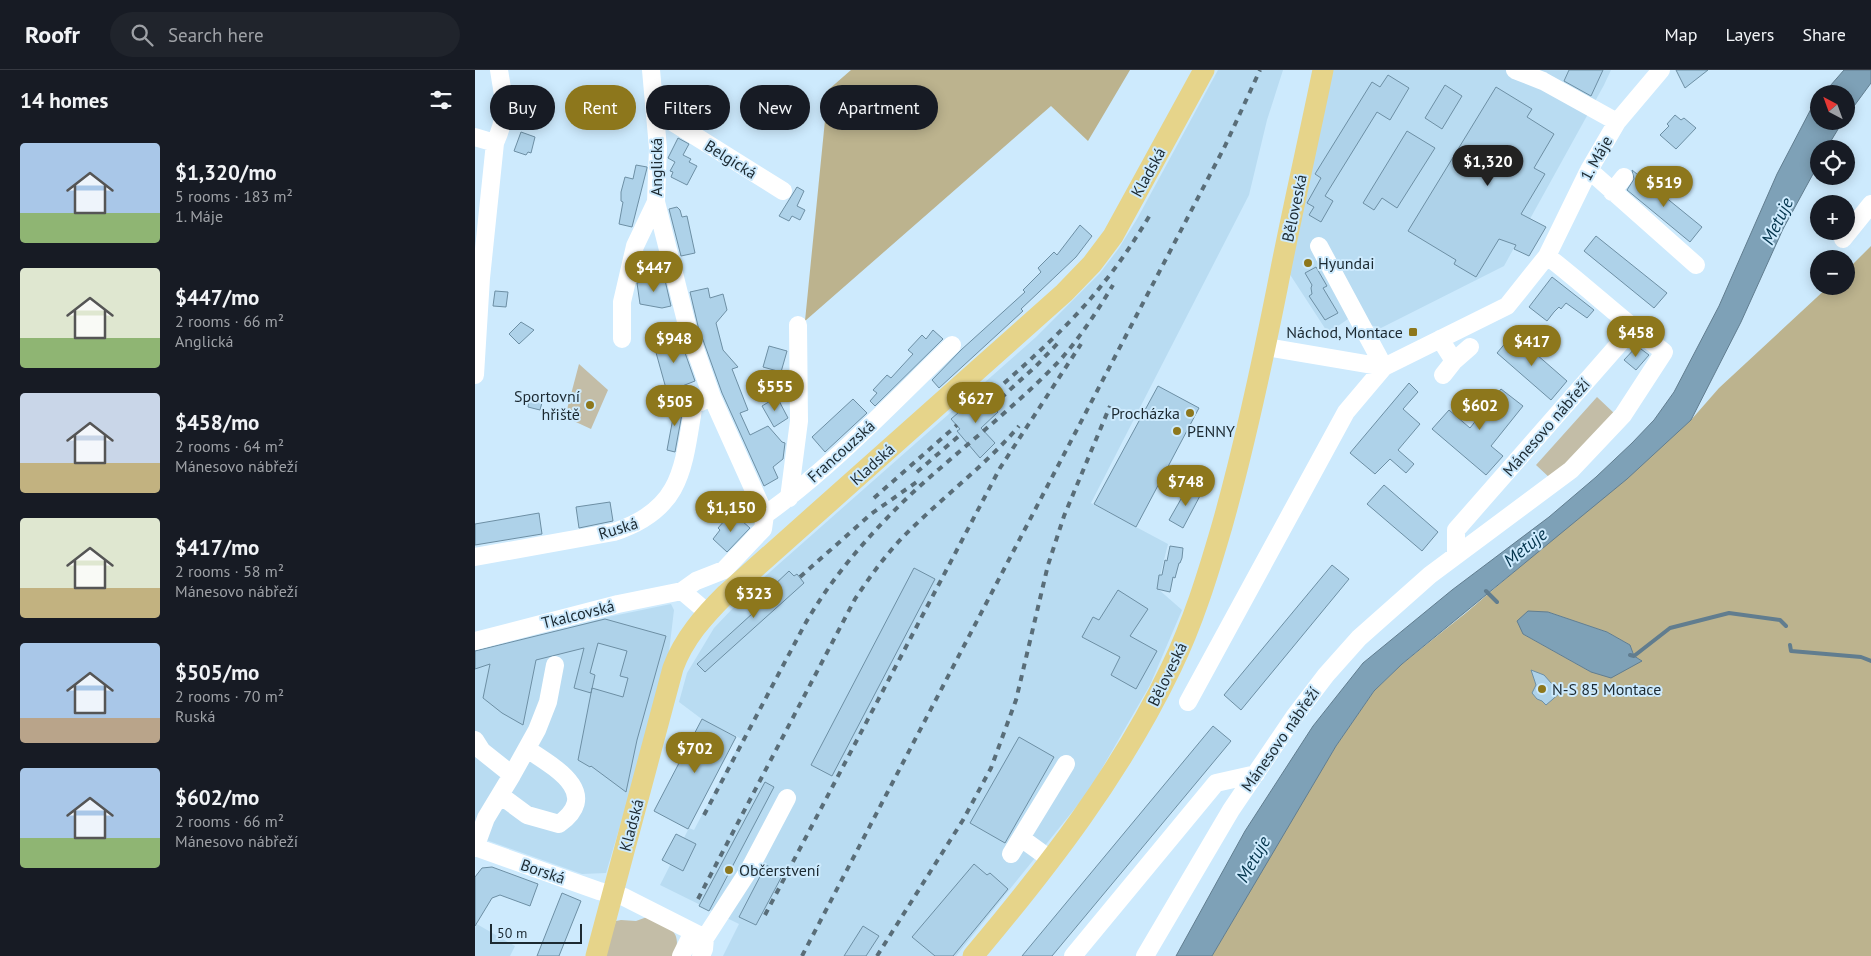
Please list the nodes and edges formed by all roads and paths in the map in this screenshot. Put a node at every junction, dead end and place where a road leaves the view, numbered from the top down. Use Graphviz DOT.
graph roads {
  1 [pos="499,70"];
  2 [pos="651,70"];
  3 [pos="1205,70"];
  4 [pos="1323,70"];
  5 [pos="1515,70"];
  6 [pos="1661,70"];
  7 [pos="652,85"];
  8 [pos="1617,122"];
  9 [pos="657,130"];
  10 [pos="685,130"];
  11 [pos="475,137"];
  12 [pos="495,143"];
  13 [pos="1589,170"];
  14 [pos="1624,177"];
  15 [pos="783,191"];
  16 [pos="1612,192"];
  17 [pos="656,202"];
  18 [pos="1871,204"];
  19 [pos="1855,224"];
  20 [pos="1319,246"];
  21 [pos="1547,256"];
  22 [pos="1696,265"];
  23 [pos="478,278"];
  24 [pos="798,325"];
  25 [pos="1633,328"];
  26 [pos="622,339"];
  27 [pos="1439,339"];
  28 [pos="952,345"];
  29 [pos="1266,346"];
  30 [pos="1470,347"];
  31 [pos="1384,367"];
  32 [pos="475,375"];
  33 [pos="712,398"];
  34 [pos="789,498"];
  35 [pos="765,515"];
  36 [pos="1456,555"];
  37 [pos="475,557"];
  38 [pos="682,591"];
  39 [pos="708,612"];
  40 [pos="475,641"];
  41 [pos="555,665"];
  42 [pos="1188,702"];
  43 [pos="475,740"];
  44 [pos="527,749"];
  45 [pos="1065,764"];
  46 [pos="1256,774"];
  47 [pos="512,775"];
  48 [pos="500,795"];
  49 [pos="787,798"];
  50 [pos="1021,838"];
  51 [pos="475,848"];
  52 [pos="1011,854"];
  53 [pos="1050,859"];
  54 [pos="617,896"];
  55 [pos="699,935"];
  56 [pos="595,956"];
  57 [pos="681,956"];
  58 [pos="701,956"];
  59 [pos="973,956"];
  60 [pos="1073,956"];
  61 [pos="1145,956"];
  1 -- 12 [label="street"];
  2 -- 7 [label="street, Anglická"];
  3 -- 39 [label="main road, Kladská"];
  4 -- 29 [label="main road, Běloveská"];
  5 -- 8 [label="street"];
  6 -- 8 [label="street, 1. Máje"];
  8 -- 13 [label="street, 1. Máje"];
  9 -- 17 [label="street, Anglická"];
  10 -- 15 [label="street, Belgická"];
  11 -- 12 [label="street"];
  12 -- 23 [label="street"];
  13 -- 16 [label="street"];
  13 -- 21 [label="street, 1. Máje"];
  14 -- 16 [label="street"];
  16 -- 22 [label="street"];
  17 -- 26 [label="street"];
  17 -- 33 [label="street, Anglická"];
  18 -- 19 [label="street"];
  20 -- 31 [label="street"];
  21 -- 25 [label="street"];
  21 -- 27 [label="street, Běloveská"];
  23 -- 32 [label="street"];
  24 -- 34 [label="street, Francouzská"];
  25 -- 36 [label="street, Mánesovo nábřeží"];
  25 -- 36 [label="street, Mánesovo nábřeží"];
  27 -- 30 [label="street"];
  27 -- 31 [label="street, Běloveská"];
  28 -- 34 [label="street, Francouzská"];
  29 -- 31 [label="street"];
  29 -- 53 [label="main road, Běloveská"];
  31 -- 42 [label="street, Běloveská"];
  33 -- 35 [label="street, Anglická"];
  33 -- 37 [label="street, Ruská"];
  34 -- 35 [label="street"];
  35 -- 38 [label="street, Tkalcovská"];
  36 -- 46 [label="street, Mánesovo nábřeží"];
  38 -- 39 [label="street"];
  38 -- 40 [label="street, Tkalcovská"];
  39 -- 54 [label="main road, Kladská"];
  41 -- 44 [label="street"];
  43 -- 47 [label="street"];
  44 -- 47 [label="street"];
  44 -- 48 [label="street"];
  45 -- 50 [label="street"];
  46 -- 60 [label="street"];
  46 -- 61 [label="street, Mánesovo nábřeží"];
  47 -- 48 [label="street"];
  48 -- 51 [label="street"];
  49 -- 55 [label="street"];
  50 -- 52 [label="street"];
  50 -- 53 [label="street"];
  51 -- 54 [label="street, Borská"];
  53 -- 59 [label="main road, Běloveská"];
  54 -- 55 [label="street, Borská"];
  54 -- 56 [label="main road, Kladská"];
  55 -- 57 [label="street"];
  55 -- 58 [label="street"];
}
